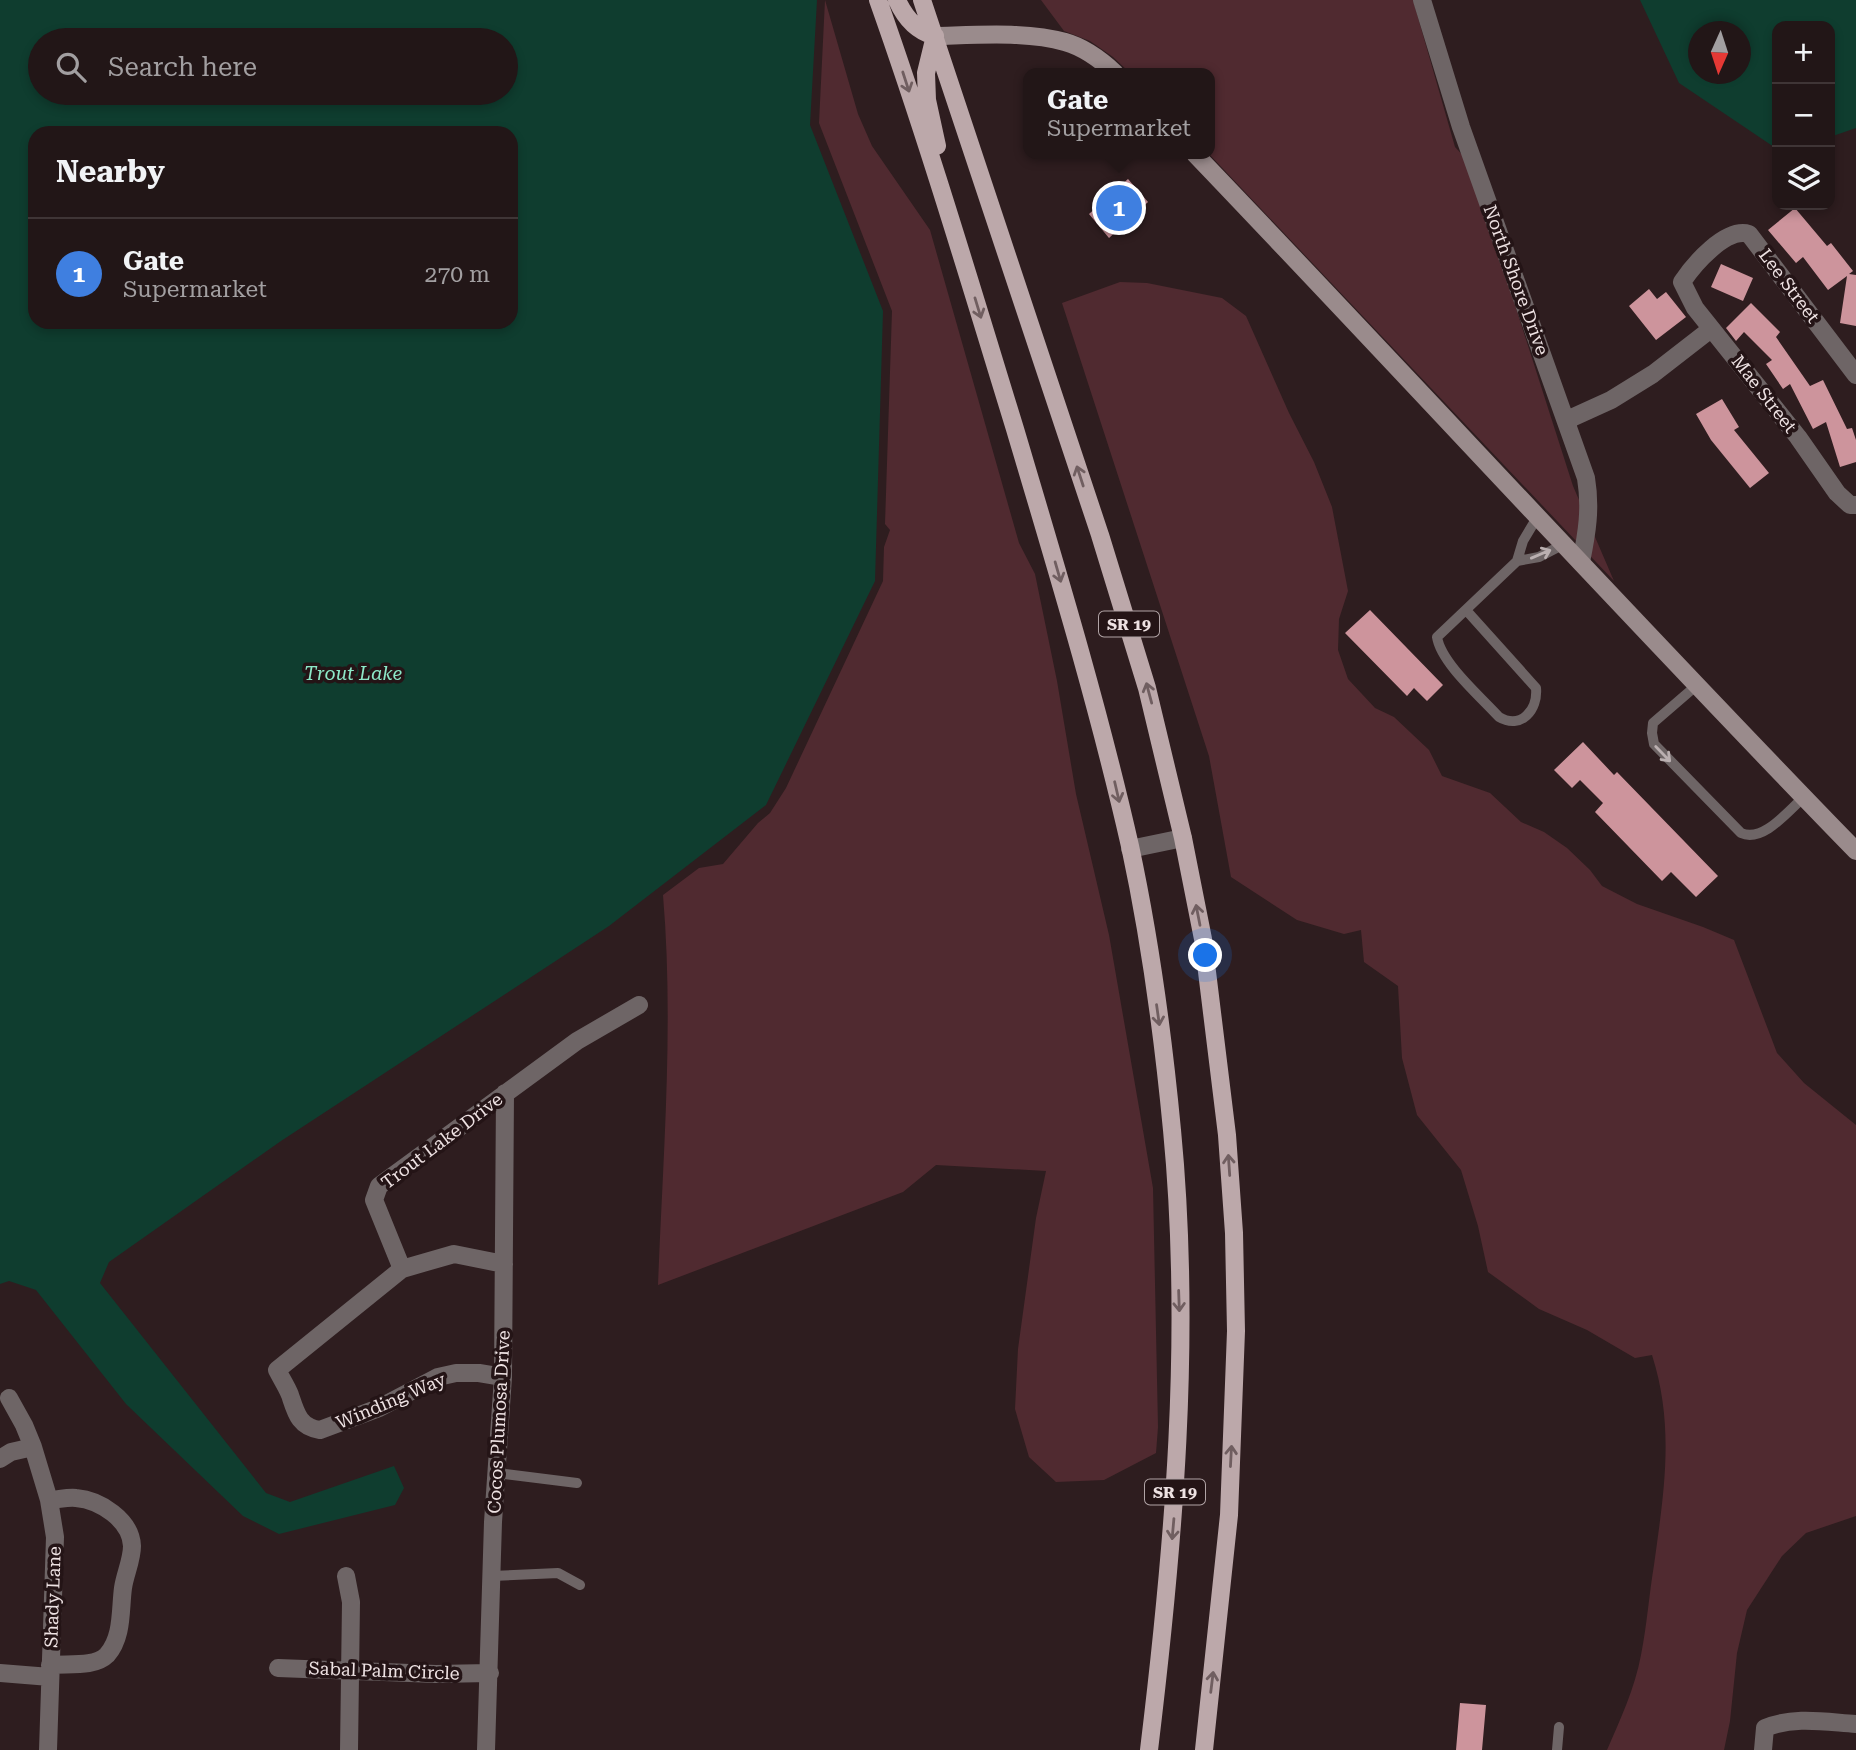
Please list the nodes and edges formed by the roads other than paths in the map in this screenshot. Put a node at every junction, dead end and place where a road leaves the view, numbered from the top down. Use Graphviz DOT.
graph roads {
  1 [pos="878,0"];
  2 [pos="897,0"];
  3 [pos="922,0"];
  4 [pos="1422,0"];
  5 [pos="935,36"];
  6 [pos="1108,68"];
  7 [pos="1200,159"];
  8 [pos="958,242"];
  9 [pos="1682,282"];
  10 [pos="1711,329"];
  11 [pos="1856,375"];
  12 [pos="1567,420"];
  13 [pos="1853,505"];
  14 [pos="1538,516"];
  15 [pos="1564,543"];
  16 [pos="1517,561"];
  17 [pos="1581,562"];
  18 [pos="1466,610"];
  19 [pos="1697,685"];
  20 [pos="1804,797"];
  21 [pos="1183,838"];
  22 [pos="1130,849"];
  23 [pos="1856,851"];
  24 [pos="639,1005"];
  25 [pos="505,1093"];
  26 [pos="504,1264"];
  27 [pos="402,1269"];
  28 [pos="503,1377"];
  29 [pos="9,1398"];
  30 [pos="33,1447"];
  31 [pos="0,1459"];
  32 [pos="497,1473"];
  33 [pos="577,1483"];
  34 [pos="49,1500"];
  35 [pos="346,1576"];
  36 [pos="492,1576"];
  37 [pos="580,1585"];
  38 [pos="278,1668"];
  39 [pos="349,1669"];
  40 [pos="50,1671"];
  41 [pos="0,1673"];
  42 [pos="490,1673"];
  43 [pos="1856,1724"];
  44 [pos="1559,1727"];
  45 [pos="48,1750"];
  46 [pos="349,1750"];
  47 [pos="486,1750"];
  48 [pos="1150,1750"];
  49 [pos="1204,1750"];
  50 [pos="1557,1750"];
  51 [pos="1763,1750"];
  1 -- 8 [label="main road, SR 19, one-way"];
  2 -- 5 [label="main road"];
  3 -- 5 [label="main road, SR 19"];
  4 -- 12 [label="street, North Shore Drive"];
  5 -- 6 [label="main road"];
  5 -- 8 [label="main road"];
  21 -- 5 [label="main road, SR 19, one-way"];
  7 -- 14 [label="main road"];
  8 -- 22 [label="main road, SR 19, one-way"];
  9 -- 10 [label="street, Mae Street"];
  9 -- 11 [label="street, Lee Street"];
  10 -- 12 [label="street"];
  10 -- 13 [label="street, Mae Street"];
  12 -- 17 [label="street, North Shore Drive"];
  14 -- 15 [label="main road"];
  14 -- 16 [label="lane"];
  16 -- 15 [label="lane, one-way"];
  15 -- 17 [label="main road"];
  16 -- 18 [label="lane"];
  17 -- 19 [label="main road"];
  18 -- 18 [label="lane"];
  19 -- 20 [label="main road"];
  19 -- 20 [label="lane, one-way"];
  20 -- 23 [label="main road"];
  21 -- 22 [label="street"];
  49 -- 21 [label="main road, SR 19, one-way"];
  22 -- 48 [label="main road, SR 19, one-way"];
  24 -- 25 [label="street, Trout Lake Drive"];
  25 -- 26 [label="street, Cocos Plumosa Drive"];
  25 -- 27 [label="street, Trout Lake Drive"];
  26 -- 27 [label="street"];
  26 -- 28 [label="street, Cocos Plumosa Drive"];
  27 -- 28 [label="street, Winding Way"];
  28 -- 32 [label="street, Cocos Plumosa Drive"];
  29 -- 30 [label="street, Shady Lane"];
  30 -- 31 [label="street"];
  30 -- 34 [label="street, Shady Lane"];
  32 -- 33 [label="lane"];
  32 -- 36 [label="street, Cocos Plumosa Drive"];
  34 -- 40 [label="street, Shady Lane"];
  34 -- 40 [label="street"];
  35 -- 39 [label="street"];
  36 -- 37 [label="lane"];
  36 -- 42 [label="street, Cocos Plumosa Drive"];
  38 -- 39 [label="street, Sabal Palm Circle"];
  39 -- 42 [label="street, Sabal Palm Circle"];
  39 -- 46 [label="street"];
  40 -- 41 [label="street"];
  40 -- 45 [label="street, Shady Lane"];
  42 -- 47 [label="street, Cocos Plumosa Drive"];
  43 -- 51 [label="street"];
  44 -- 50 [label="lane"];
}
